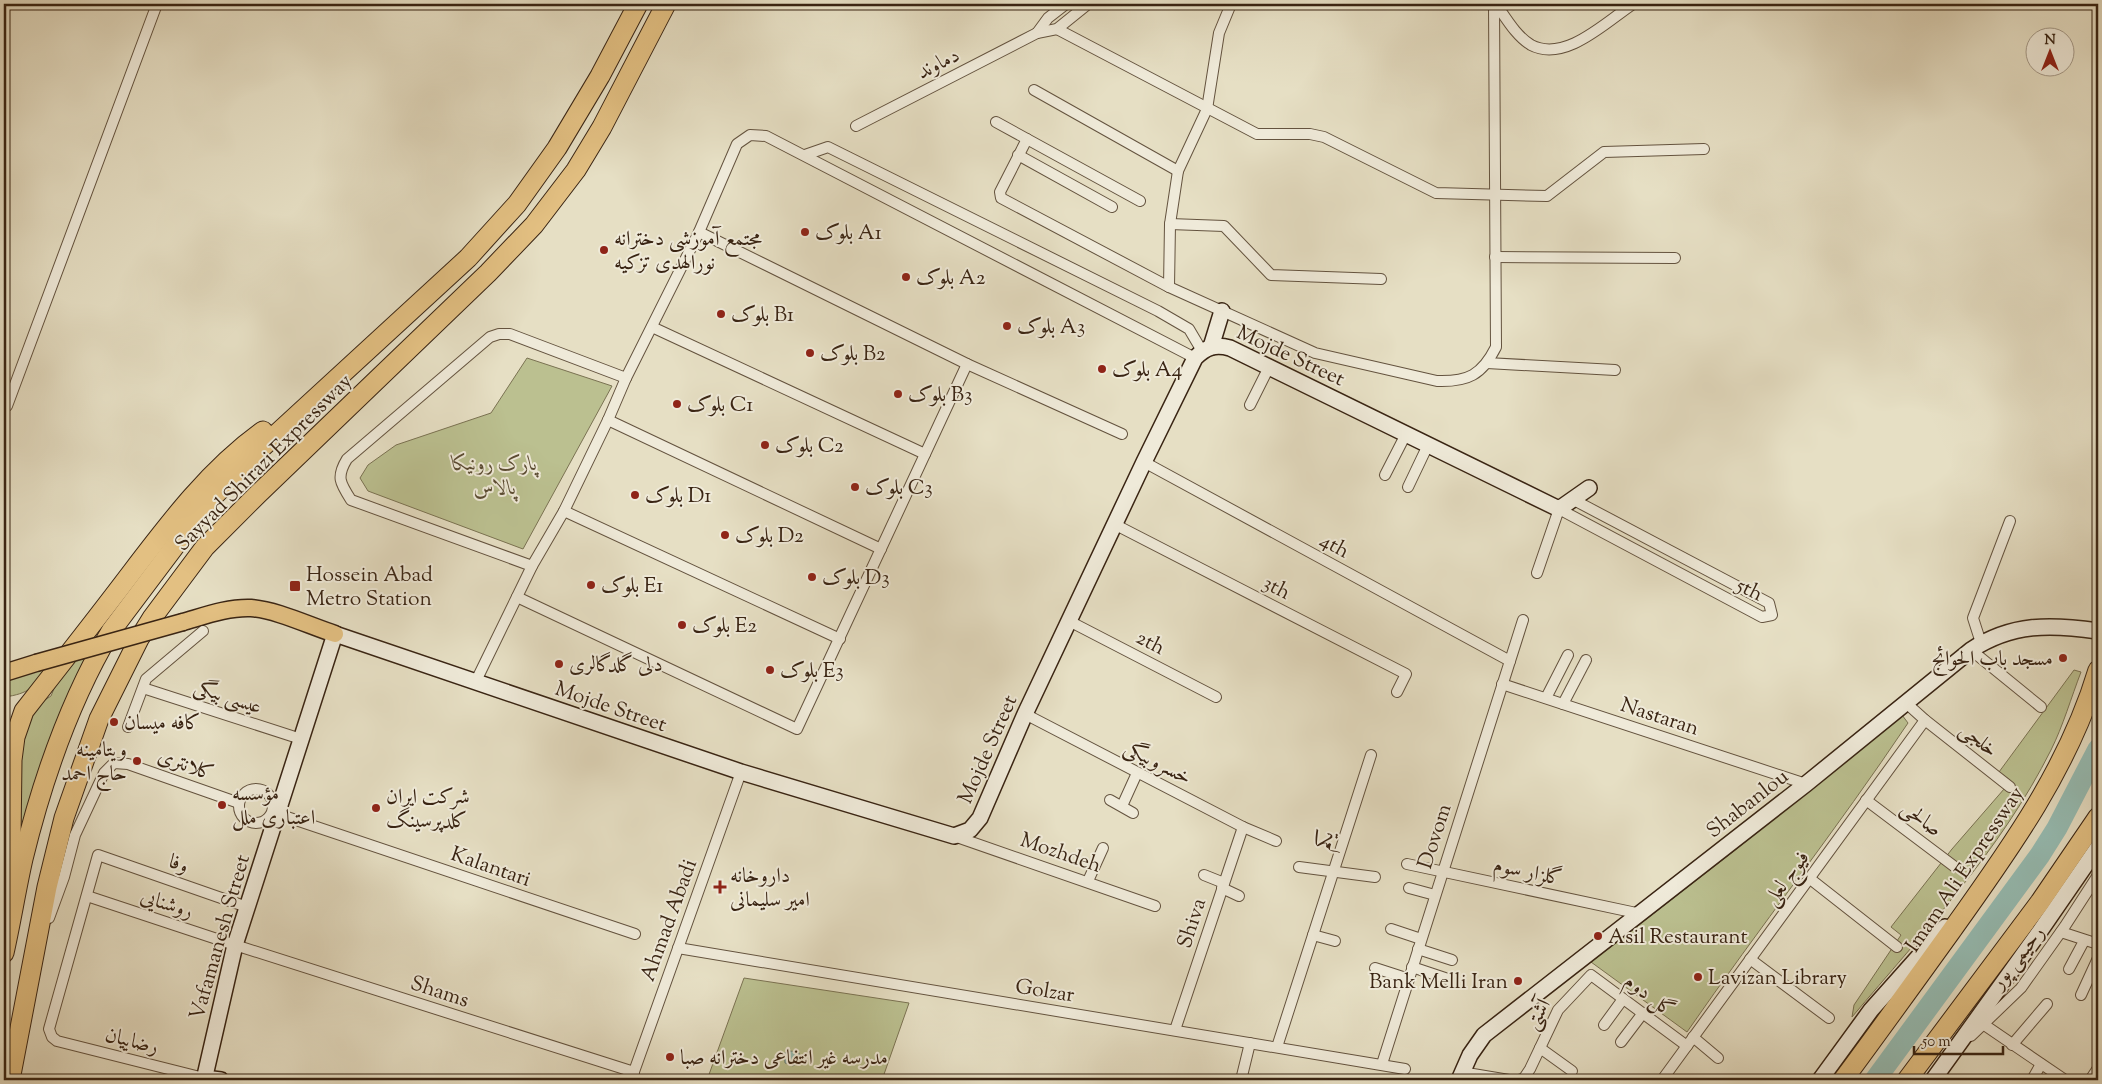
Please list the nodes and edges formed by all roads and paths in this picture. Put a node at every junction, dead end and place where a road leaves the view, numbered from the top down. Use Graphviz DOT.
graph roads {
  1 [pos="157,4"];
  2 [pos="638,4"];
  3 [pos="666,4"];
  4 [pos="1066,4"];
  5 [pos="1088,4"];
  6 [pos="1231,4"];
  7 [pos="1495,4"];
  8 [pos="1633,4"];
  9 [pos="1056,29"];
  10 [pos="1037,33"];
  11 [pos="1034,90"];
  12 [pos="1207,109"];
  13 [pos="996,122"];
  14 [pos="856,126"];
  15 [pos="1027,139"];
  16 [pos="1704,149"];
  17 [pos="805,155"];
  18 [pos="1018,155"];
  19 [pos="1178,171"];
  20 [pos="1495,194"];
  21 [pos="1140,201"];
  22 [pos="1112,207"];
  23 [pos="1170,224"];
  24 [pos="699,232"];
  25 [pos="1495,257"];
  26 [pos="1675,258"];
  27 [pos="1381,279"];
  28 [pos="1169,287"];
  29 [pos="1222,310"];
  30 [pos="652,327"];
  31 [pos="1202,352"];
  32 [pos="1487,363"];
  33 [pos="966,364"];
  34 [pos="1269,366"];
  35 [pos="1615,370"];
  36 [pos="626,378"];
  37 [pos="325,387"];
  38 [pos="1250,405"];
  39 [pos="7,406"];
  40 [pos="608,420"];
  41 [pos="1122,434"];
  42 [pos="1406,434"];
  43 [pos="1428,445"];
  44 [pos="925,454"];
  45 [pos="1144,462"];
  46 [pos="1385,476"];
  47 [pos="1408,488"];
  48 [pos="1588,488"];
  49 [pos="1572,499"];
  50 [pos="1559,509"];
  51 [pos="564,511"];
  52 [pos="2010,521"];
  53 [pos="1114,524"];
  54 [pos="881,549"];
  55 [pos="532,566"];
  56 [pos="1537,573"];
  57 [pos="517,597"];
  58 [pos="1522,620"];
  59 [pos="1069,621"];
  60 [pos="2091,630"];
  61 [pos="203,631"];
  62 [pos="335,634"];
  63 [pos="840,639"];
  64 [pos="1976,647"];
  65 [pos="1568,655"];
  66 [pos="1510,660"];
  67 [pos="1586,660"];
  68 [pos="2098,670"];
  69 [pos="4,672"];
  70 [pos="475,682"];
  71 [pos="1502,684"];
  72 [pos="143,688"];
  73 [pos="1397,692"];
  74 [pos="1216,697"];
  75 [pos="1546,698"];
  76 [pos="1905,702"];
  77 [pos="1563,704"];
  78 [pos="2041,707"];
  79 [pos="1025,714"];
  80 [pos="1924,720"];
  81 [pos="128,727"];
  82 [pos="301,739"];
  83 [pos="8,754"];
  84 [pos="1371,756"];
  85 [pos="741,772"];
  86 [pos="1137,773"];
  87 [pos="1806,784"];
  88 [pos="2010,787"];
  89 [pos="265,792"];
  90 [pos="283,798"];
  91 [pos="1110,800"];
  92 [pos="1866,800"];
  93 [pos="239,803"];
  94 [pos="1122,806"];
  95 [pos="1133,812"];
  96 [pos="278,814"];
  97 [pos="2098,817"];
  98 [pos="258,823"];
  99 [pos="1243,827"];
  100 [pos="272,829"];
  101 [pos="954,836"];
  102 [pos="1276,841"];
  103 [pos="2098,847"];
  104 [pos="1103,848"];
  105 [pos="1407,864"];
  106 [pos="1299,867"];
  107 [pos="1955,867"];
  108 [pos="1334,872"];
  109 [pos="1443,872"];
  110 [pos="1992,874"];
  111 [pos="1204,875"];
  112 [pos="2098,875"];
  113 [pos="1375,877"];
  114 [pos="1809,878"];
  115 [pos="1088,881"];
  116 [pos="1223,885"];
  117 [pos="1409,888"];
  118 [pos="1435,895"];
  119 [pos="86,896"];
  120 [pos="1239,896"];
  121 [pos="1155,906"];
  122 [pos="247,908"];
  123 [pos="1641,914"];
  124 [pos="1391,929"];
  125 [pos="2061,932"];
  126 [pos="635,934"];
  127 [pos="1313,935"];
  128 [pos="1421,938"];
  129 [pos="1335,941"];
  130 [pos="2084,941"];
  131 [pos="2098,944"];
  132 [pos="235,945"];
  133 [pos="1897,947"];
  134 [pos="5,948"];
  135 [pos="678,948"];
  136 [pos="1418,949"];
  137 [pos="37,950"];
  138 [pos="2098,958"];
  139 [pos="1750,959"];
  140 [pos="1452,960"];
  141 [pos="1412,967"];
  142 [pos="1375,968"];
  143 [pos="2069,969"];
  144 [pos="1591,974"];
  145 [pos="1409,979"];
  146 [pos="1448,980"];
  147 [pos="2081,995"];
  148 [pos="1624,998"];
  149 [pos="2047,1004"];
  150 [pos="1643,1013"];
  151 [pos="1829,1018"];
  152 [pos="1983,1024"];
  153 [pos="1604,1025"];
  154 [pos="1175,1030"];
  155 [pos="1690,1041"];
  156 [pos="1621,1042"];
  157 [pos="1250,1043"];
  158 [pos="2012,1044"];
  159 [pos="1277,1047"];
  160 [pos="1540,1048"];
  161 [pos="1954,1052"];
  162 [pos="1718,1058"];
  163 [pos="1382,1064"];
  164 [pos="2041,1064"];
  165 [pos="2098,1068"];
  166 [pos="1405,1069"];
  167 [pos="1572,1071"];
  168 [pos="632,1076"];
  169 [pos="1460,1076"];
  170 [pos="204,1079"];
  171 [pos="1521,1079"];
  172 [pos="10,1080"];
  173 [pos="221,1080"];
  174 [pos="1241,1080"];
  175 [pos="1509,1080"];
  176 [pos="1662,1080"];
  177 [pos="1820,1080"];
  178 [pos="1843,1080"];
  179 [pos="1907,1080"];
  180 [pos="1933,1080"];
  181 [pos="2032,1080"];
  182 [pos="2065,1080"];
  183 [pos="2090,1080"];
  1 -- 39 [label="street"];
  2 -- 37 [label="highway, Sayyad Shirazi Expressway"];
  3 -- 137 [label="highway, Sayyad Shirazi Expressway"];
  4 -- 10 [label="street, دماوند"];
  5 -- 9 [label="street, دماوند"];
  6 -- 12 [label="street"];
  7 -- 8 [label="street"];
  7 -- 20 [label="street"];
  9 -- 10 [label="street, دماوند"];
  9 -- 12 [label="street"];
  10 -- 14 [label="street, دماوند"];
  11 -- 19 [label="street"];
  12 -- 19 [label="street"];
  12 -- 20 [label="street"];
  13 -- 15 [label="street"];
  15 -- 18 [label="street"];
  15 -- 21 [label="street"];
  16 -- 20 [label="street"];
  17 -- 24 [label="street"];
  17 -- 31 [label="street"];
  17 -- 31 [label="street"];
  18 -- 22 [label="street"];
  18 -- 28 [label="street"];
  19 -- 23 [label="street"];
  20 -- 25 [label="street"];
  23 -- 27 [label="street"];
  23 -- 28 [label="street"];
  24 -- 30 [label="street"];
  24 -- 33 [label="street"];
  25 -- 26 [label="street"];
  25 -- 32 [label="street"];
  28 -- 29 [label="street"];
  29 -- 31 [label="main road"];
  29 -- 32 [label="street"];
  30 -- 36 [label="street"];
  30 -- 44 [label="street"];
  31 -- 34 [label="main road, Mojde Street"];
  31 -- 45 [label="main road, Mojde Street"];
  32 -- 35 [label="street"];
  33 -- 41 [label="street"];
  33 -- 44 [label="street"];
  34 -- 38 [label="street"];
  34 -- 42 [label="main road, Mojde Street"];
  36 -- 40 [label="street"];
  36 -- 55 [label="street"];
  37 -- 83 [label="highway"];
  37 -- 134 [label="highway, Sayyad Shirazi Expressway"];
  40 -- 51 [label="street"];
  40 -- 54 [label="street"];
  42 -- 43 [label="main road, Mojde Street"];
  42 -- 46 [label="street"];
  43 -- 47 [label="street"];
  43 -- 50 [label="main road, Mojde Street"];
  44 -- 54 [label="street"];
  45 -- 53 [label="main road, Mojde Street"];
  45 -- 66 [label="street, 4th"];
  48 -- 49 [label="main road"];
  49 -- 50 [label="main road"];
  49 -- 50 [label="street, 5th"];
  50 -- 56 [label="street"];
  51 -- 55 [label="street"];
  51 -- 63 [label="street"];
  52 -- 64 [label="street"];
  53 -- 59 [label="main road, Mojde Street"];
  53 -- 73 [label="street, 3th"];
  54 -- 63 [label="street"];
  55 -- 57 [label="street"];
  57 -- 63 [label="street"];
  57 -- 70 [label="street"];
  58 -- 66 [label="street, Dovom"];
  59 -- 74 [label="street, 2th"];
  59 -- 79 [label="main road, Mojde Street"];
  60 -- 64 [label="main road, Shabanlou"];
  61 -- 72 [label="street"];
  62 -- 69 [label="main road, Mojde Street, bridge"];
  62 -- 70 [label="main road, Mojde Street"];
  62 -- 82 [label="main road, Vafamanesh Street"];
  64 -- 76 [label="main road, Shabanlou"];
  64 -- 78 [label="street"];
  65 -- 75 [label="street"];
  66 -- 71 [label="street, Dovom"];
  67 -- 77 [label="street"];
  68 -- 110 [label="highway, Imam Ali Expressway"];
  70 -- 85 [label="main road, Mojde Street"];
  71 -- 75 [label="street, Nastaran"];
  71 -- 109 [label="street, Dovom"];
  72 -- 81 [label="street"];
  72 -- 82 [label="street, عیسی بیگی"];
  75 -- 77 [label="street, Nastaran"];
  76 -- 80 [label="street"];
  76 -- 87 [label="main road, Shabanlou"];
  77 -- 87 [label="street, Nastaran"];
  79 -- 86 [label="street, خسروبیگی"];
  79 -- 101 [label="main road, Mojde Street"];
  80 -- 88 [label="street, خلجی"];
  80 -- 92 [label="street, فیوج لعلی"];
  82 -- 90 [label="main road, Vafamanesh Street"];
  83 -- 134 [label="highway"];
  84 -- 108 [label="street, یکم"];
  85 -- 101 [label="main road, Mojde Street"];
  85 -- 135 [label="street, Ahmad Abadi"];
  86 -- 94 [label="street"];
  86 -- 99 [label="street, خسروبیگی"];
  87 -- 123 [label="main road, Shabanlou"];
  89 -- 90 [label="street"];
  89 -- 93 [label="street"];
  89 -- 98 [label="street"];
  90 -- 96 [label="main road, Vafamanesh Street"];
  91 -- 94 [label="street"];
  92 -- 107 [label="street, صالحی"];
  92 -- 114 [label="street, فیوج لعلی"];
  93 -- 98 [label="street"];
  93 -- 137 [label="street, کلانتری"];
  94 -- 95 [label="street"];
  96 -- 100 [label="main road, Vafamanesh Street"];
  96 -- 126 [label="street, Kalantari"];
  97 -- 179 [label="highway"];
  98 -- 100 [label="street"];
  99 -- 102 [label="street, خسروبیگی"];
  99 -- 116 [label="street, Shiva"];
  100 -- 122 [label="main road, Vafamanesh Street"];
  101 -- 115 [label="street, Mozhdeh"];
  103 -- 161 [label="main road"];
  104 -- 115 [label="street"];
  105 -- 109 [label="street, گلزار سوم"];
  106 -- 108 [label="street"];
  108 -- 113 [label="street"];
  108 -- 127 [label="street, یکم"];
  109 -- 118 [label="street, Dovom"];
  109 -- 123 [label="street, گلزار سوم"];
  110 -- 177 [label="main road"];
  110 -- 178 [label="highway, Imam Ali Expressway"];
  111 -- 116 [label="street"];
  112 -- 125 [label="street, رحیمی پور"];
  114 -- 133 [label="street"];
  114 -- 139 [label="street, فیوج لعلی"];
  115 -- 121 [label="street, Mozhdeh"];
  116 -- 120 [label="street"];
  116 -- 154 [label="street, Shiva"];
  117 -- 118 [label="street"];
  118 -- 128 [label="street, Dovom"];
  119 -- 122 [label="street, وفا"];
  119 -- 132 [label="street, روشنایی"];
  119 -- 170 [label="street, رضاییان"];
  122 -- 132 [label="main road, Vafamanesh Street"];
  123 -- 169 [label="main road, Shabanlou"];
  124 -- 128 [label="street"];
  125 -- 130 [label="street"];
  125 -- 152 [label="street, رحیمی پور"];
  127 -- 129 [label="street"];
  127 -- 159 [label="street, یکم"];
  128 -- 136 [label="street, Dovom"];
  130 -- 131 [label="street"];
  130 -- 143 [label="street"];
  132 -- 168 [label="street, Shams"];
  132 -- 170 [label="main road, Vafamanesh Street"];
  135 -- 154 [label="street, Golzar"];
  135 -- 168 [label="street, Ahmad Abadi"];
  136 -- 140 [label="street"];
  136 -- 141 [label="street, Dovom"];
  137 -- 172 [label="highway, Sayyad Shirazi Expressway"];
  138 -- 147 [label="street"];
  139 -- 151 [label="street"];
  139 -- 155 [label="street, فیوج لعلی"];
  141 -- 145 [label="street, Dovom"];
  141 -- 146 [label="street"];
  142 -- 145 [label="street"];
  144 -- 148 [label="street, گل دوم"];
  144 -- 160 [label="street, آشتی"];
  145 -- 163 [label="street, Dovom"];
  148 -- 150 [label="street, گل دوم"];
  148 -- 153 [label="street"];
  149 -- 158 [label="street"];
  150 -- 155 [label="street, گل دوم"];
  150 -- 156 [label="street"];
  152 -- 158 [label="street"];
  152 -- 161 [label="street, رحیمی پور"];
  154 -- 157 [label="street, Golzar"];
  155 -- 162 [label="street, گل دوم"];
  155 -- 176 [label="street, فیوج لعلی"];
  157 -- 159 [label="street, Golzar"];
  157 -- 174 [label="street"];
  158 -- 164 [label="street"];
  159 -- 163 [label="street, Golzar"];
  160 -- 167 [label="street"];
  160 -- 171 [label="street, آشتی"];
  161 -- 180 [label="main road"];
  163 -- 166 [label="street, Golzar"];
  164 -- 181 [label="street"];
  164 -- 182 [label="street"];
  165 -- 183 [label="street"];
  169 -- 175 [label="street"];
  170 -- 173 [label="main road"];
}
